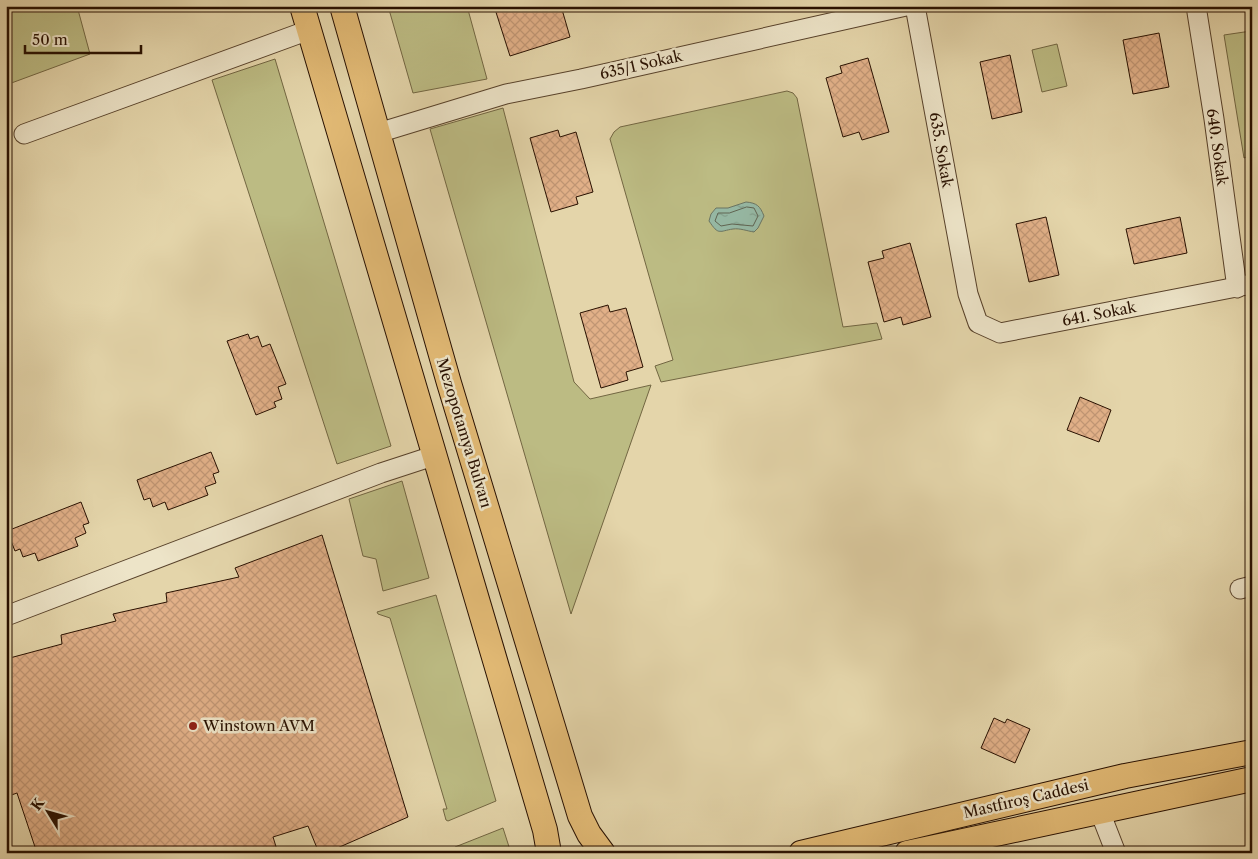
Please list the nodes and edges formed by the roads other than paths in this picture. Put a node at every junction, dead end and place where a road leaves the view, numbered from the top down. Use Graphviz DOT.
graph roads {
  1 [pos="302,6"];
  2 [pos="342,6"];
  3 [pos="906,6"];
  4 [pos="915,6"];
  5 [pos="1196,6"];
  6 [pos="309,30"];
  7 [pos="378,133"];
  8 [pos="24,134"];
  9 [pos="1244,286"];
  10 [pos="968,294"];
  11 [pos="433,456"];
  12 [pos="6,616"];
  13 [pos="1252,752"];
  14 [pos="1252,779"];
  15 [pos="1100,812"];
  16 [pos="549,853"];
  17 [pos="603,853"];
  18 [pos="800,853"];
  19 [pos="907,853"];
  20 [pos="1116,853"];
  1 -- 6 [label="main road"];
  2 -- 7 [label="main road, Mezopotamya Bulvarı"];
  3 -- 7 [label="street, 635/1 Sokak"];
  4 -- 10 [label="street, 635. Sokak"];
  5 -- 9 [label="street, 640. Sokak"];
  6 -- 8 [label="street"];
  6 -- 11 [label="main road"];
  7 -- 17 [label="main road, Mezopotamya Bulvarı"];
  9 -- 10 [label="street, 641. Sokak"];
  11 -- 12 [label="street"];
  11 -- 16 [label="main road"];
  13 -- 18 [label="main road, Mastfıroş Caddesi"];
  14 -- 15 [label="main road, Mastfıroş Caddesi"];
  15 -- 19 [label="main road, Mastfıroş Caddesi"];
  15 -- 20 [label="street"];
}
